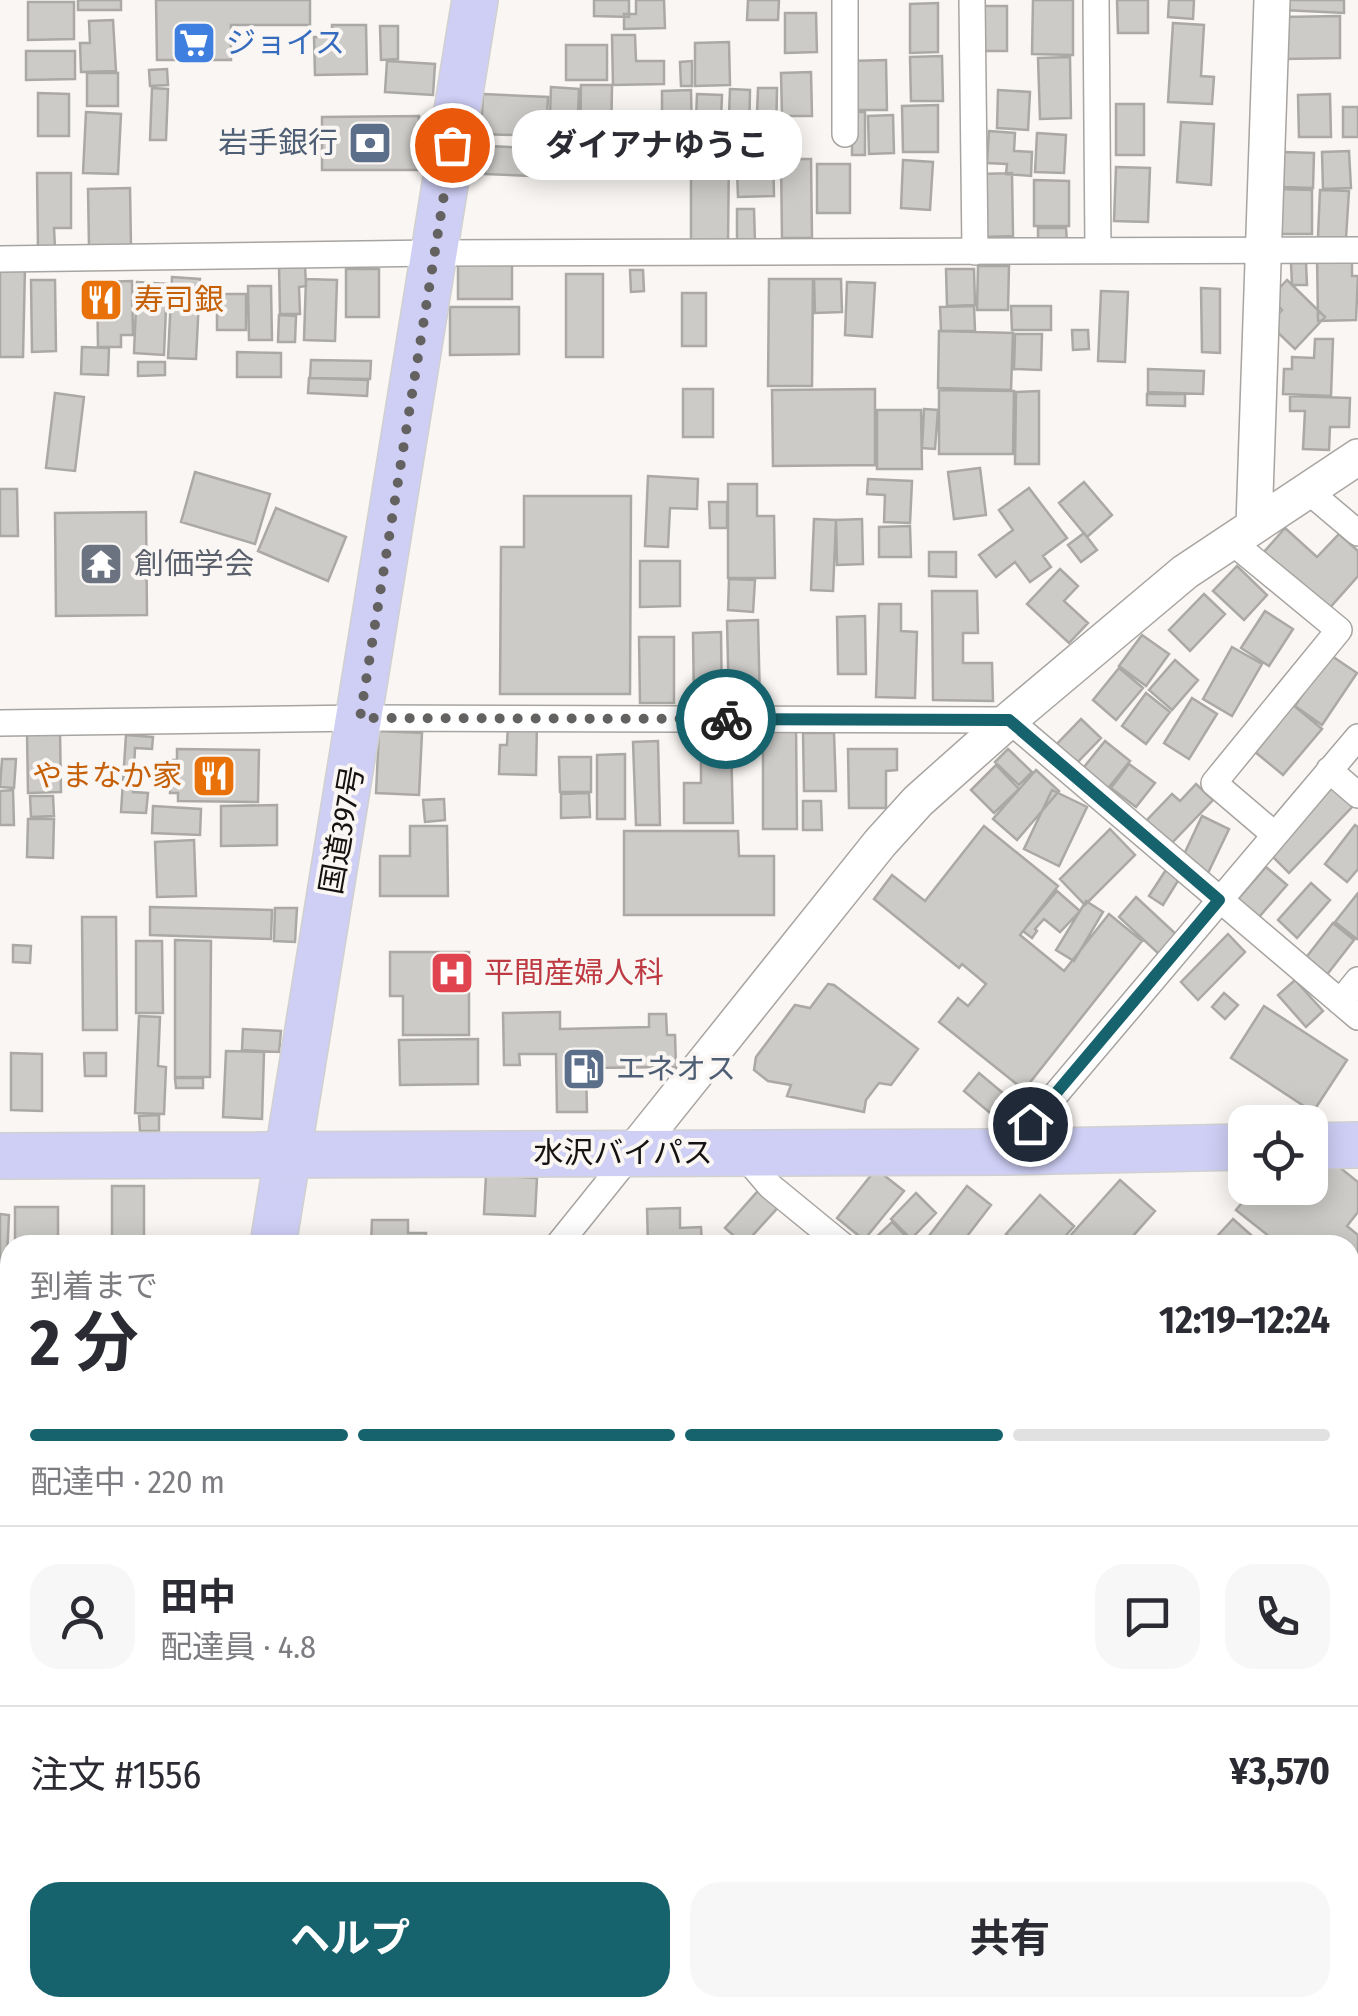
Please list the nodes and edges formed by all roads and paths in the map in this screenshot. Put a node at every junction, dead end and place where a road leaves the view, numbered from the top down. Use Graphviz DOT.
graph roads {
  1 [pos="475,0"];
  2 [pos="845,0"];
  3 [pos="972,0"];
  4 [pos="1096,0"];
  5 [pos="1272,0"];
  6 [pos="845,134"];
  7 [pos="1358,250"];
  8 [pos="1098,251"];
  9 [pos="1264,251"];
  10 [pos="975,252"];
  11 [pos="435,253"];
  12 [pos="0,259"];
  13 [pos="1358,457"];
  14 [pos="1307,490"];
  15 [pos="1242,533"];
  16 [pos="1358,533"];
  17 [pos="360,718"];
  18 [pos="1009,720"];
  19 [pos="0,723"];
  20 [pos="1358,736"];
  21 [pos="1329,770"];
  22 [pos="1358,795"];
  23 [pos="1275,835"];
  24 [pos="1219,900"];
  25 [pos="1358,980"];
  26 [pos="1349,1010"];
  27 [pos="1358,1145"];
  28 [pos="1328,1146"];
  29 [pos="1228,1147"];
  30 [pos="1007,1152"];
  31 [pos="632,1153"];
  32 [pos="742,1153"];
  33 [pos="287,1154"];
  34 [pos="0,1156"];
  35 [pos="275,1235"];
  36 [pos="566,1235"];
  37 [pos="830,1235"];
  1 -- 11 [label="highway, 国道397号"];
  2 -- 6 [label="street"];
  3 -- 10 [label="street"];
  4 -- 8 [label="street"];
  5 -- 9 [label="street"];
  7 -- 9 [label="street"];
  8 -- 9 [label="street"];
  8 -- 10 [label="street"];
  9 -- 15 [label="street"];
  10 -- 11 [label="street"];
  11 -- 12 [label="street"];
  11 -- 17 [label="highway, 国道397号"];
  13 -- 14 [label="street"];
  14 -- 15 [label="street"];
  14 -- 16 [label="street"];
  15 -- 18 [label="street"];
  15 -- 23 [label="street"];
  17 -- 18 [label="street"];
  17 -- 19 [label="street"];
  17 -- 33 [label="highway, 国道397号"];
  18 -- 24 [label="street"];
  18 -- 31 [label="street"];
  20 -- 21 [label="street"];
  21 -- 22 [label="street"];
  21 -- 23 [label="street"];
  23 -- 24 [label="street"];
  24 -- 26 [label="street"];
  24 -- 30 [label="street"];
  25 -- 26 [label="street"];
  27 -- 28 [label="highway"];
  29 -- 30 [label="highway, 水沢バイパス"];
  30 -- 32 [label="highway, 水沢バイパス"];
  31 -- 32 [label="highway, 水沢バイパス"];
  31 -- 33 [label="highway, 水沢バイパス"];
  31 -- 36 [label="street"];
  32 -- 37 [label="street"];
  33 -- 34 [label="highway, 水沢バイパス"];
  33 -- 35 [label="highway, 国道397号"];
}
